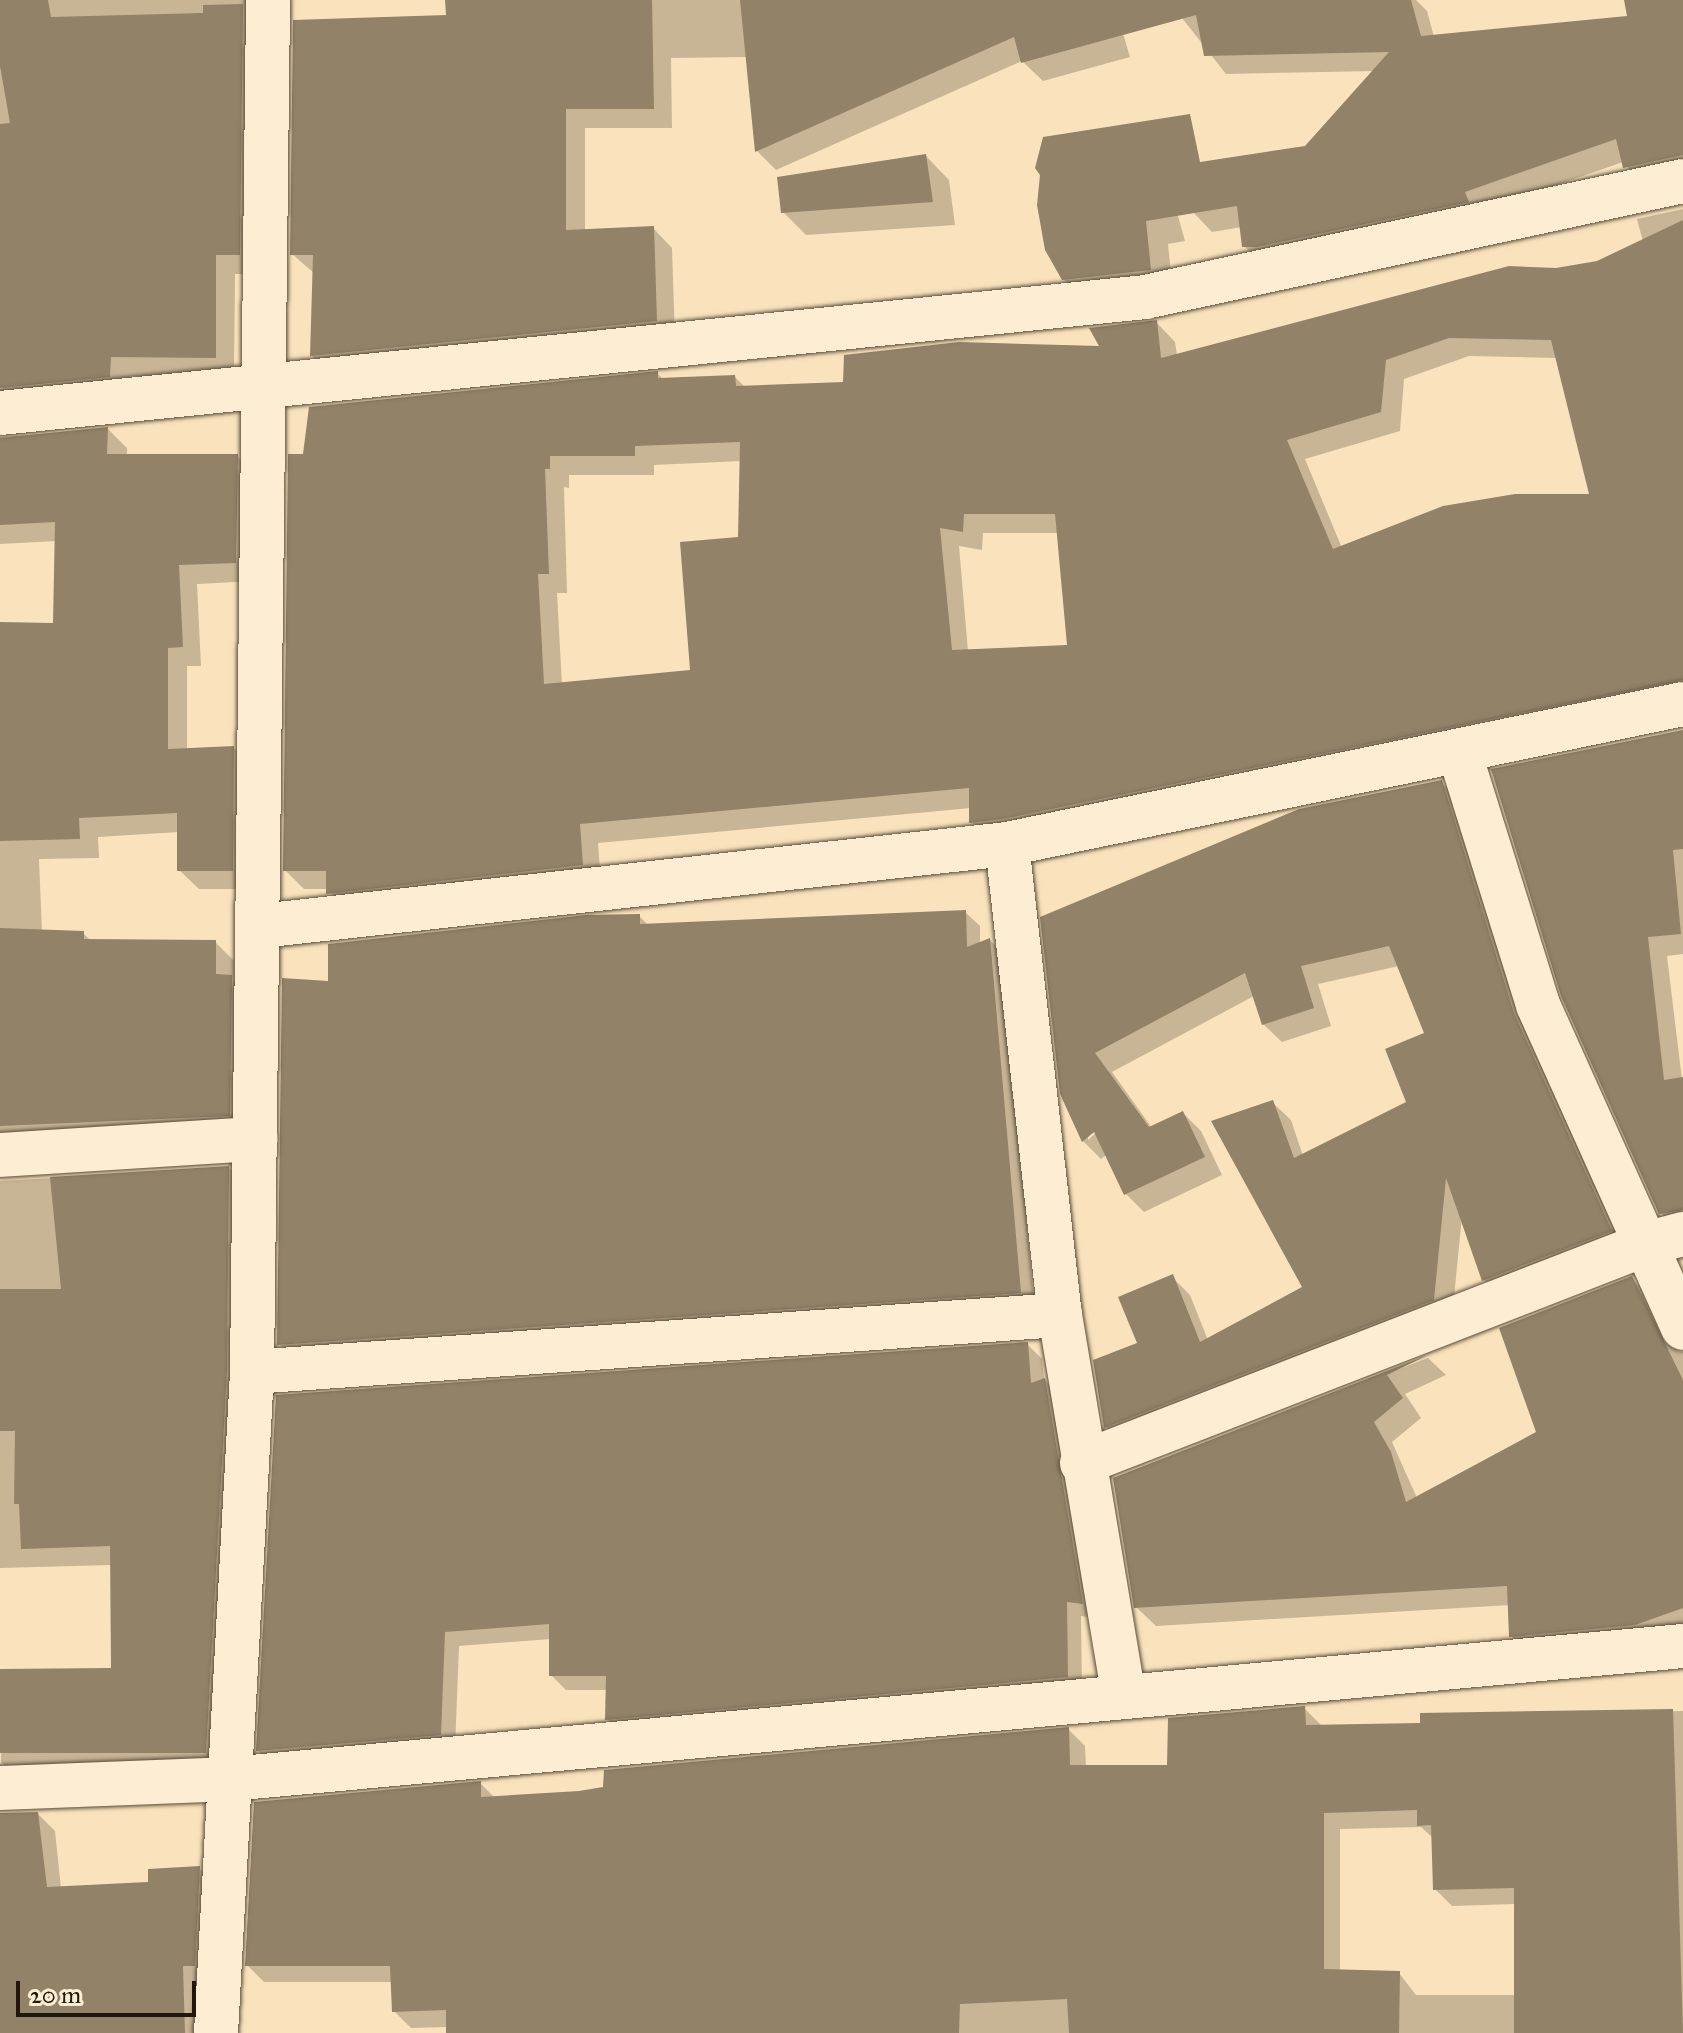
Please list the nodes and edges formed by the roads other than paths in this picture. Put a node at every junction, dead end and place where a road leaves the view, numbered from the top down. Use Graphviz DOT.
graph roads {
  1 [pos="268,0"];
  2 [pos="1683,181"];
  3 [pos="265,388"];
  4 [pos="0,413"];
  5 [pos="1683,704"];
  6 [pos="1459,751"];
  7 [pos="1007,844"];
  8 [pos="260,926"];
  9 [pos="256,1139"];
  10 [pos="0,1155"];
  11 [pos="1666,1238"];
  12 [pos="1060,1315"];
  13 [pos="1683,1328"];
  14 [pos="252,1372"];
  15 [pos="1082,1463"];
  16 [pos="1683,1646"];
  17 [pos="1124,1697"];
  18 [pos="230,1779"];
  19 [pos="0,1788"];
  20 [pos="216,2033"];
  1 -- 3 [label="street"];
  2 -- 3 [label="street"];
  3 -- 4 [label="street"];
  3 -- 8 [label="street"];
  5 -- 6 [label="street"];
  6 -- 7 [label="street"];
  6 -- 11 [label="street"];
  7 -- 8 [label="street"];
  7 -- 12 [label="street"];
  8 -- 9 [label="street"];
  9 -- 10 [label="street"];
  9 -- 14 [label="street"];
  11 -- 13 [label="street"];
  11 -- 15 [label="street"];
  12 -- 14 [label="street"];
  12 -- 15 [label="street"];
  14 -- 18 [label="street"];
  15 -- 17 [label="street"];
  16 -- 17 [label="street"];
  17 -- 18 [label="street"];
  18 -- 19 [label="street"];
  18 -- 20 [label="street"];
}
